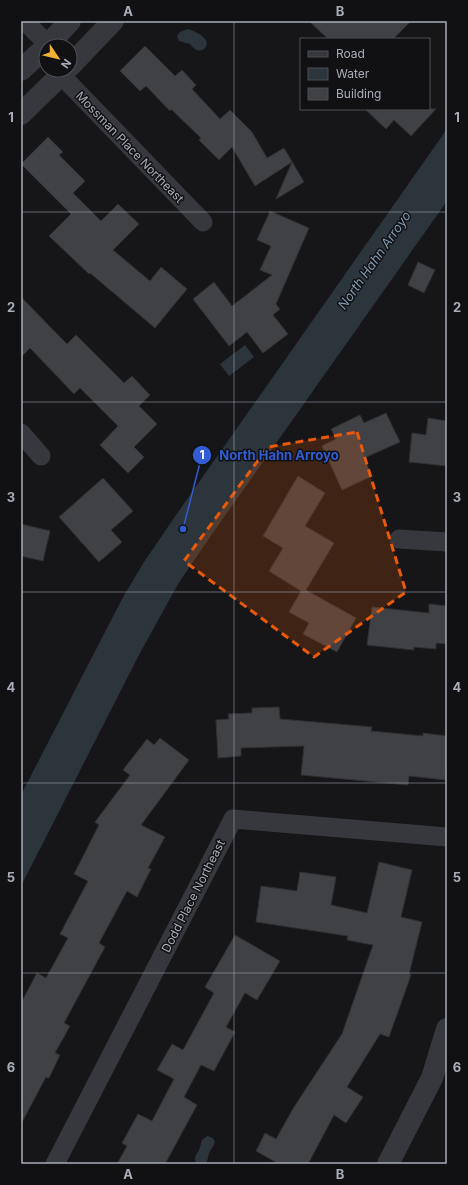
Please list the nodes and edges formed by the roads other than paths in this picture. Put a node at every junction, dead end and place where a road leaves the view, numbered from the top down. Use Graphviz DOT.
graph roads {
  1 [pos="25,21"];
  2 [pos="70,21"];
  3 [pos="113,21"];
  4 [pos="41,38"];
  5 [pos="55,38"];
  6 [pos="38,55"];
  7 [pos="78,56"];
  8 [pos="21,70"];
  9 [pos="56,78"];
  10 [pos="71,78"];
  11 [pos="21,114"];
  12 [pos="203,222"];
  13 [pos="21,433"];
  14 [pos="41,456"];
  15 [pos="399,539"];
  16 [pos="447,542"];
  17 [pos="447,837"];
  18 [pos="447,1029"];
  19 [pos="55,1164"];
  20 [pos="388,1164"];
  1 -- 4 [label="street"];
  2 -- 5 [label="street"];
  3 -- 7 [label="street"];
  6 -- 8 [label="street"];
  9 -- 11 [label="street"];
  10 -- 12 [label="street, Mossman Place Northeast"];
  13 -- 14 [label="street"];
  15 -- 16 [label="street"];
  17 -- 19 [label="street, Dodd Place Northeast"];
  18 -- 20 [label="street"];
}
